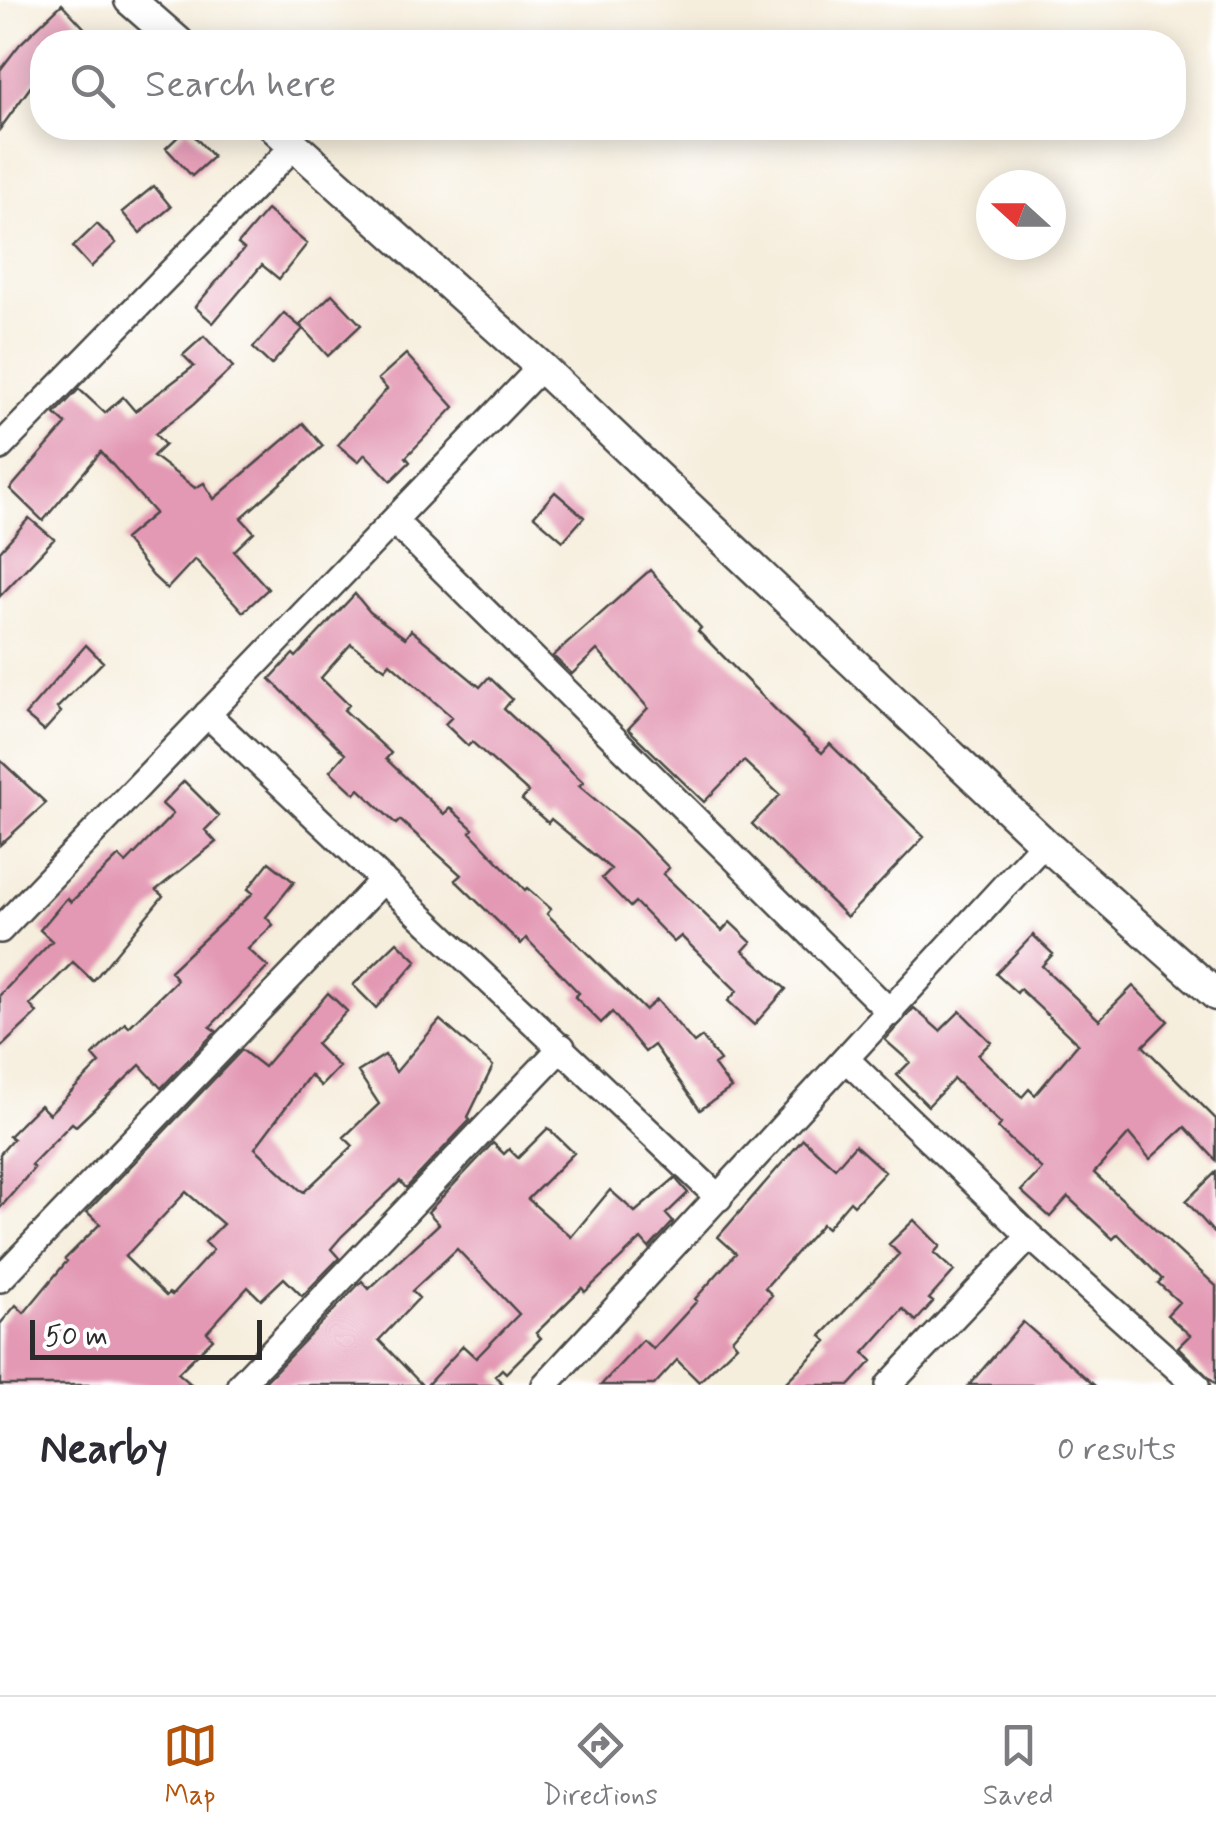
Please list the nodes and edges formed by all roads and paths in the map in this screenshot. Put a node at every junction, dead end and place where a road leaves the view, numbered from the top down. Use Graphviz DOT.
graph roads {
  1 [pos="130,0"];
  2 [pos="164,30"];
  3 [pos="281,140"];
  4 [pos="289,140"];
  5 [pos="541,366"];
  6 [pos="0,447"];
  7 [pos="394,520"];
  8 [pos="208,714"];
  9 [pos="1044,843"];
  10 [pos="383,880"];
  11 [pos="0,930"];
  12 [pos="1216,995"];
  13 [pos="890,1013"];
  14 [pos="562,1047"];
  15 [pos="846,1060"];
  16 [pos="719,1198"];
  17 [pos="1030,1236"];
  18 [pos="0,1279"];
  19 [pos="240,1385"];
  20 [pos="545,1385"];
  21 [pos="890,1385"];
  22 [pos="1196,1385"];
  1 -- 2 [label="street"];
  3 -- 6 [label="street"];
  4 -- 5 [label="street"];
  5 -- 7 [label="street"];
  5 -- 9 [label="street"];
  7 -- 8 [label="street"];
  7 -- 13 [label="street"];
  8 -- 10 [label="street"];
  8 -- 11 [label="street"];
  9 -- 12 [label="street"];
  9 -- 13 [label="street"];
  10 -- 14 [label="street"];
  10 -- 18 [label="street"];
  13 -- 15 [label="street"];
  14 -- 16 [label="street"];
  14 -- 19 [label="street"];
  15 -- 16 [label="street"];
  15 -- 17 [label="street"];
  16 -- 20 [label="street"];
  17 -- 21 [label="street"];
  17 -- 22 [label="street"];
}
